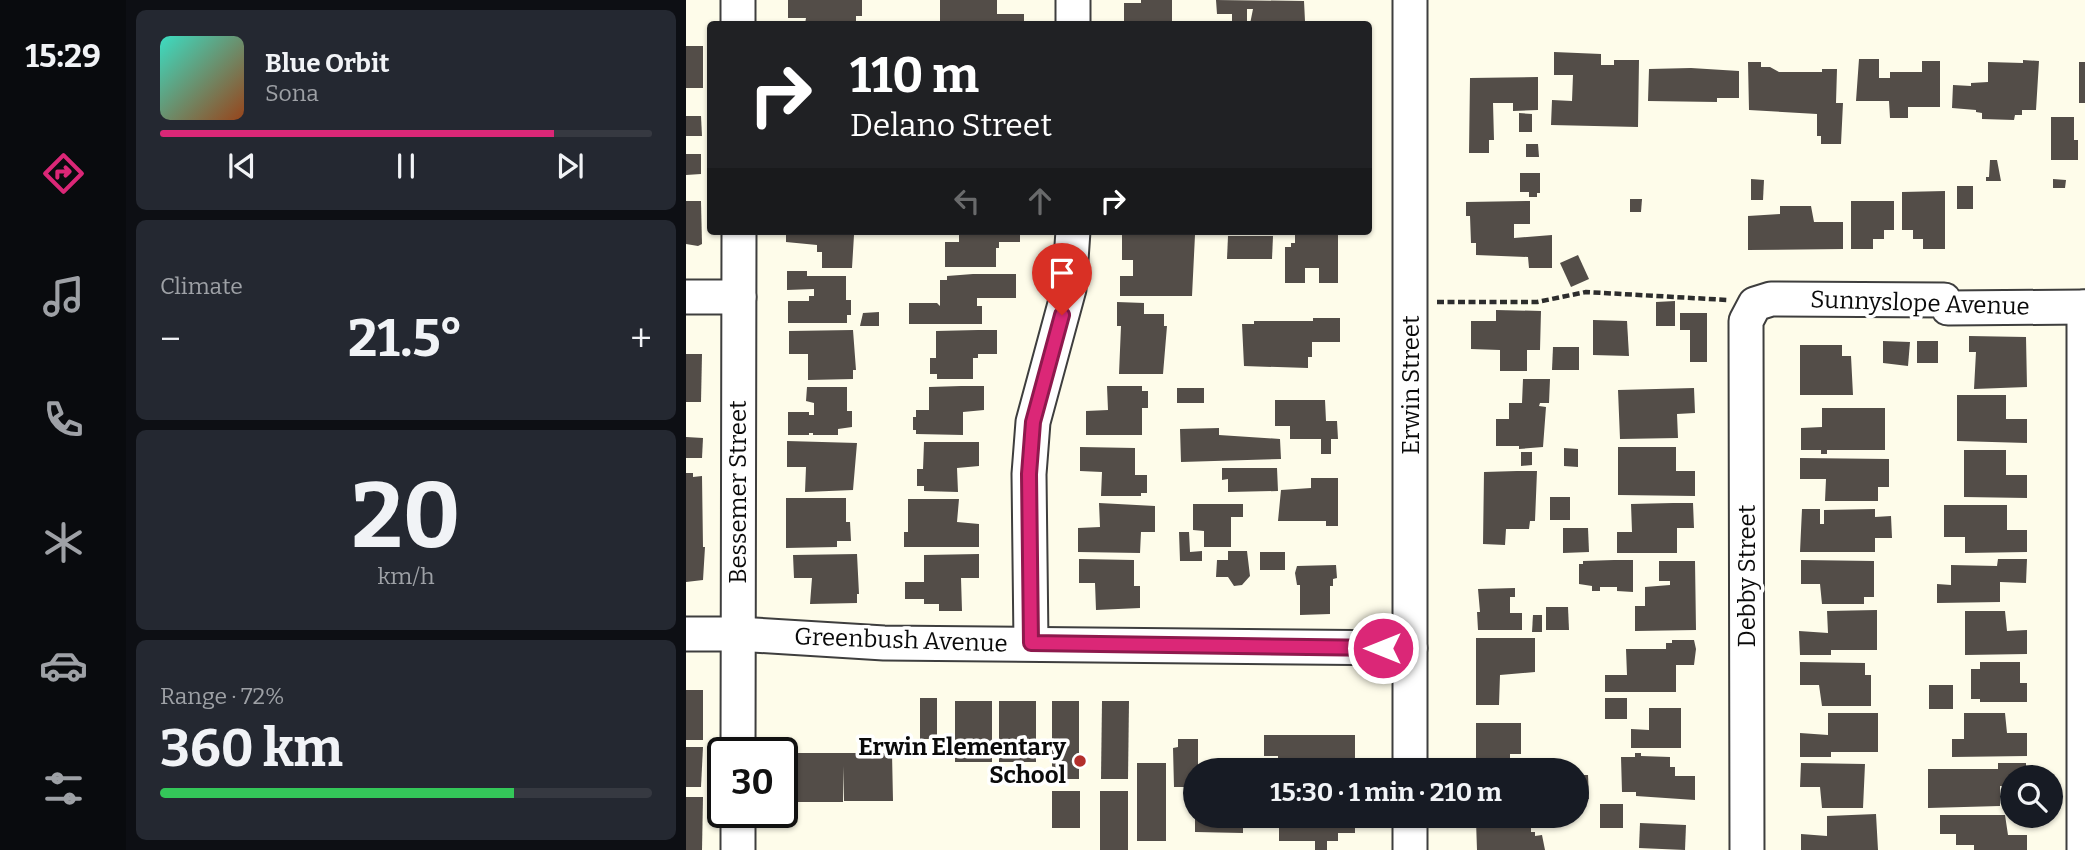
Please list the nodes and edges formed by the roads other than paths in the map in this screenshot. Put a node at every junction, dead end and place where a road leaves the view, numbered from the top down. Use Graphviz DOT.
graph roads {
  1 [pos="738,0"];
  2 [pos="1073,0"];
  3 [pos="1410,0"];
  4 [pos="738,21"];
  5 [pos="1073,21"];
  6 [pos="739,235"];
  7 [pos="1073,235"];
  8 [pos="686,297"];
  9 [pos="739,297"];
  10 [pos="1755,304"];
  11 [pos="2085,307"];
  12 [pos="686,634"];
  13 [pos="737,634"];
  14 [pos="1031,643"];
  15 [pos="1410,648"];
  16 [pos="738,737"];
  17 [pos="1410,758"];
  18 [pos="738,828"];
  19 [pos="1410,828"];
  20 [pos="738,850"];
  21 [pos="1410,850"];
  22 [pos="1747,850"];
  23 [pos="2084,850"];
  1 -- 4 [label="street"];
  2 -- 5 [label="street"];
  3 -- 15 [label="street, Erwin Street"];
  6 -- 9 [label="street, Bessemer Street"];
  7 -- 14 [label="street"];
  8 -- 9 [label="street"];
  9 -- 13 [label="street, Bessemer Street"];
  10 -- 11 [label="street, Sunnyslope Avenue"];
  10 -- 22 [label="street, Debby Street"];
  11 -- 23 [label="street"];
  12 -- 13 [label="street, Greenbush Avenue"];
  13 -- 14 [label="street, Greenbush Avenue"];
  13 -- 16 [label="street, Bessemer Street"];
  14 -- 15 [label="street, Greenbush Avenue"];
  15 -- 17 [label="street, Erwin Street"];
  18 -- 20 [label="street"];
  19 -- 21 [label="street"];
}
